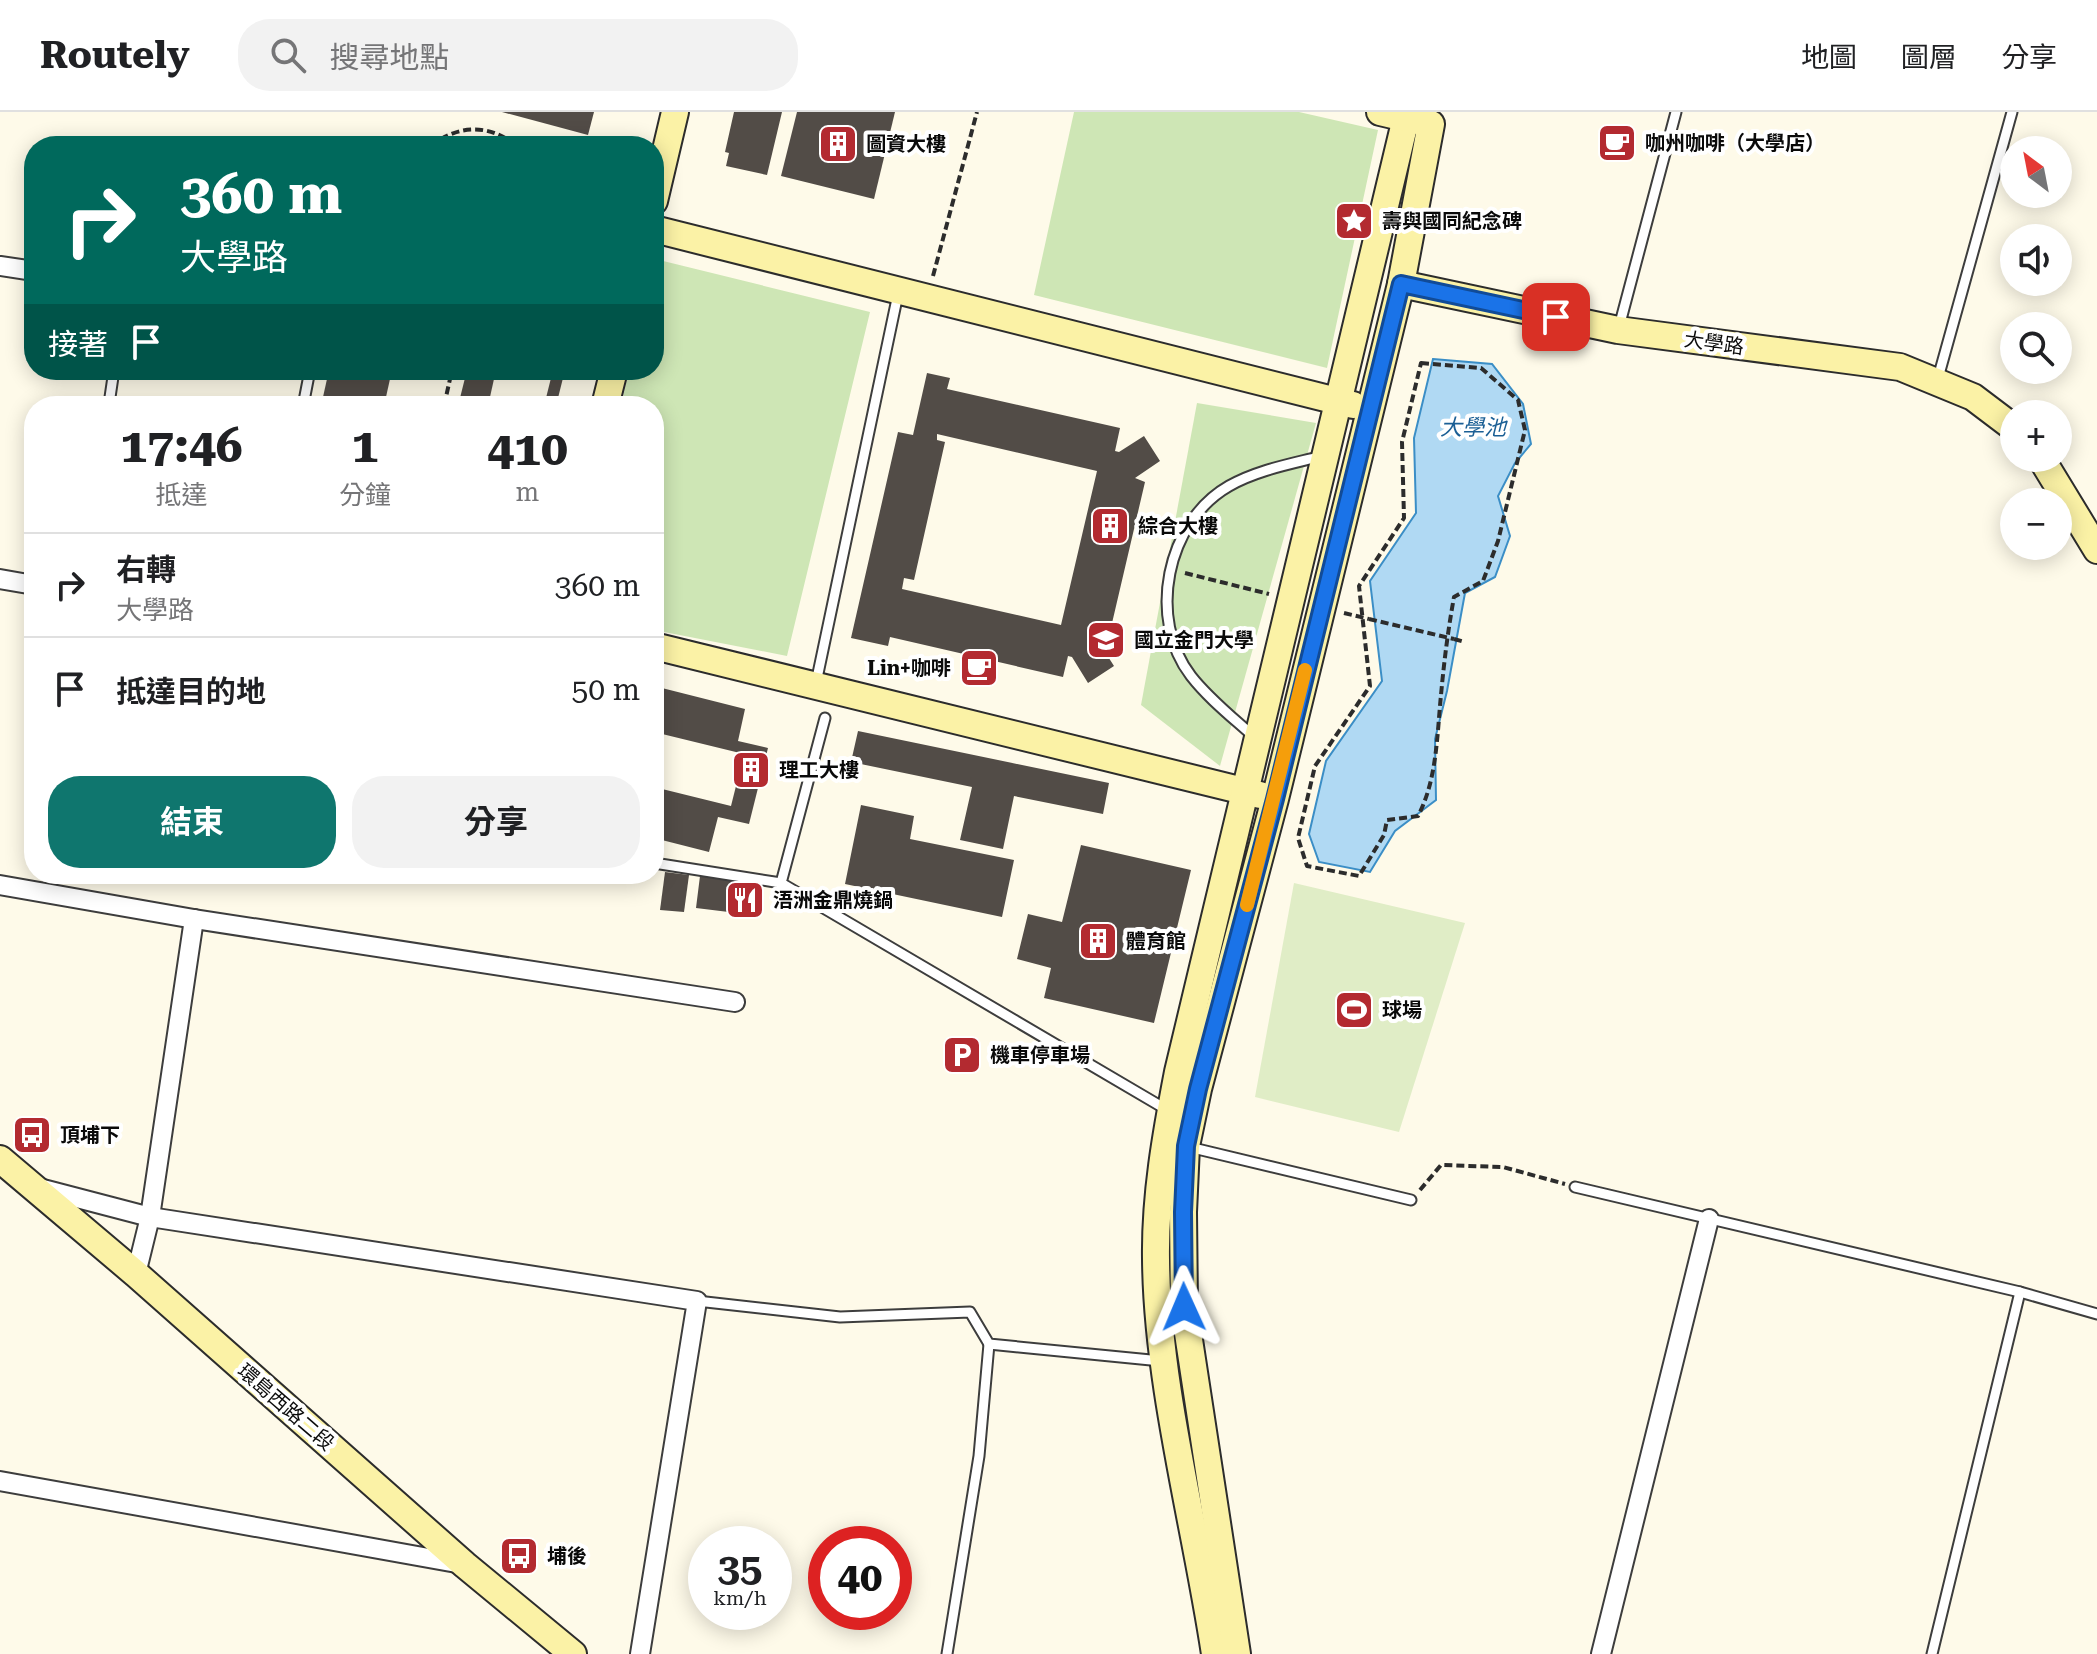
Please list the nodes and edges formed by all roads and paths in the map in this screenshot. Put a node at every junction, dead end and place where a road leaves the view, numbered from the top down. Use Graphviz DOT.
graph roads {
  1 [pos="675,112"];
  2 [pos="977,112"];
  3 [pos="1380,112"];
  4 [pos="1676,112"];
  5 [pos="2012,112"];
  6 [pos="1419,121"];
  7 [pos="446,136"];
  8 [pos="503,136"];
  9 [pos="664,159"];
  10 [pos="664,232"];
  11 [pos="0,266"];
  12 [pos="24,270"];
  13 [pos="1401,284"];
  14 [pos="898,291"];
  15 [pos="928,298"];
  16 [pos="1618,330"];
  17 [pos="1937,381"];
  18 [pos="1339,401"];
  19 [pos="1369,409"];
  20 [pos="2000,417"];
  21 [pos="1326,455"];
  22 [pos="2050,472"];
  23 [pos="2097,550"];
  24 [pos="1185,573"];
  25 [pos="0,579"];
  26 [pos="24,583"];
  27 [pos="1268,594"];
  28 [pos="1361,617"];
  29 [pos="1369,619"];
  30 [pos="1465,642"];
  31 [pos="664,648"];
  32 [pos="815,685"];
  33 [pos="825,718"];
  34 [pos="1257,740"];
  35 [pos="1245,792"];
  36 [pos="1275,799"];
  37 [pos="664,865"];
  38 [pos="781,883"];
  39 [pos="0,885"];
  40 [pos="194,919"];
  41 [pos="735,1002"];
  42 [pos="1170,1112"];
  43 [pos="1186,1146"];
  44 [pos="0,1159"];
  45 [pos="35,1187"];
  46 [pos="1575,1187"];
  47 [pos="1411,1200"];
  48 [pos="150,1217"];
  49 [pos="1709,1219"];
  50 [pos="136,1274"];
  51 [pos="2020,1292"];
  52 [pos="697,1301"];
  53 [pos="2097,1314"];
  54 [pos="989,1344"];
  55 [pos="1165,1361"];
  56 [pos="0,1481"];
  57 [pos="465,1565"];
  58 [pos="548,1646"];
  59 [pos="573,1654"];
  60 [pos="640,1654"];
  61 [pos="947,1654"];
  62 [pos="1215,1654"];
  63 [pos="1237,1654"];
  64 [pos="1601,1654"];
  65 [pos="1932,1654"];
  1 -- 9 [label="street"];
  2 -- 15 [label="path"];
  3 -- 6 [label="street"];
  4 -- 16 [label="lane"];
  5 -- 17 [label="lane"];
  6 -- 13 [label="street"];
  6 -- 18 [label="street"];
  7 -- 8 [label="path"];
  10 -- 14 [label="street"];
  11 -- 12 [label="street"];
  13 -- 16 [label="street, 大學路"];
  13 -- 19 [label="street"];
  14 -- 15 [label="street"];
  14 -- 32 [label="lane"];
  15 -- 18 [label="street"];
  16 -- 17 [label="street, 大學路"];
  17 -- 20 [label="street, 大學路"];
  18 -- 19 [label="street"];
  18 -- 21 [label="street"];
  19 -- 36 [label="street"];
  21 -- 34 [label="street"];
  21 -- 34 [label="lane"];
  22 -- 23 [label="street"];
  24 -- 27 [label="path"];
  25 -- 26 [label="street"];
  28 -- 28 [label="path"];
  29 -- 30 [label="path, bridge"];
  31 -- 32 [label="street"];
  32 -- 35 [label="street"];
  33 -- 38 [label="lane"];
  34 -- 35 [label="street"];
  35 -- 36 [label="street"];
  35 -- 42 [label="street"];
  36 -- 43 [label="street"];
  37 -- 38 [label="lane"];
  38 -- 42 [label="lane"];
  39 -- 40 [label="street"];
  40 -- 41 [label="street"];
  40 -- 48 [label="street"];
  42 -- 55 [label="street"];
  43 -- 47 [label="lane"];
  43 -- 63 [label="street"];
  44 -- 45 [label="street, 環島西路二段"];
  45 -- 48 [label="street"];
  45 -- 50 [label="street, 環島西路二段"];
  46 -- 47 [label="path"];
  46 -- 49 [label="lane"];
  48 -- 50 [label="street"];
  48 -- 52 [label="street"];
  49 -- 51 [label="lane"];
  49 -- 64 [label="street"];
  50 -- 57 [label="street, 環島西路二段"];
  51 -- 53 [label="lane"];
  51 -- 65 [label="lane"];
  52 -- 54 [label="lane"];
  52 -- 60 [label="street"];
  54 -- 55 [label="lane"];
  54 -- 61 [label="lane"];
  55 -- 62 [label="street"];
  56 -- 57 [label="street"];
  57 -- 58 [label="street, 環島西路二段"];
  58 -- 59 [label="street, 環島西路二段"];
}
